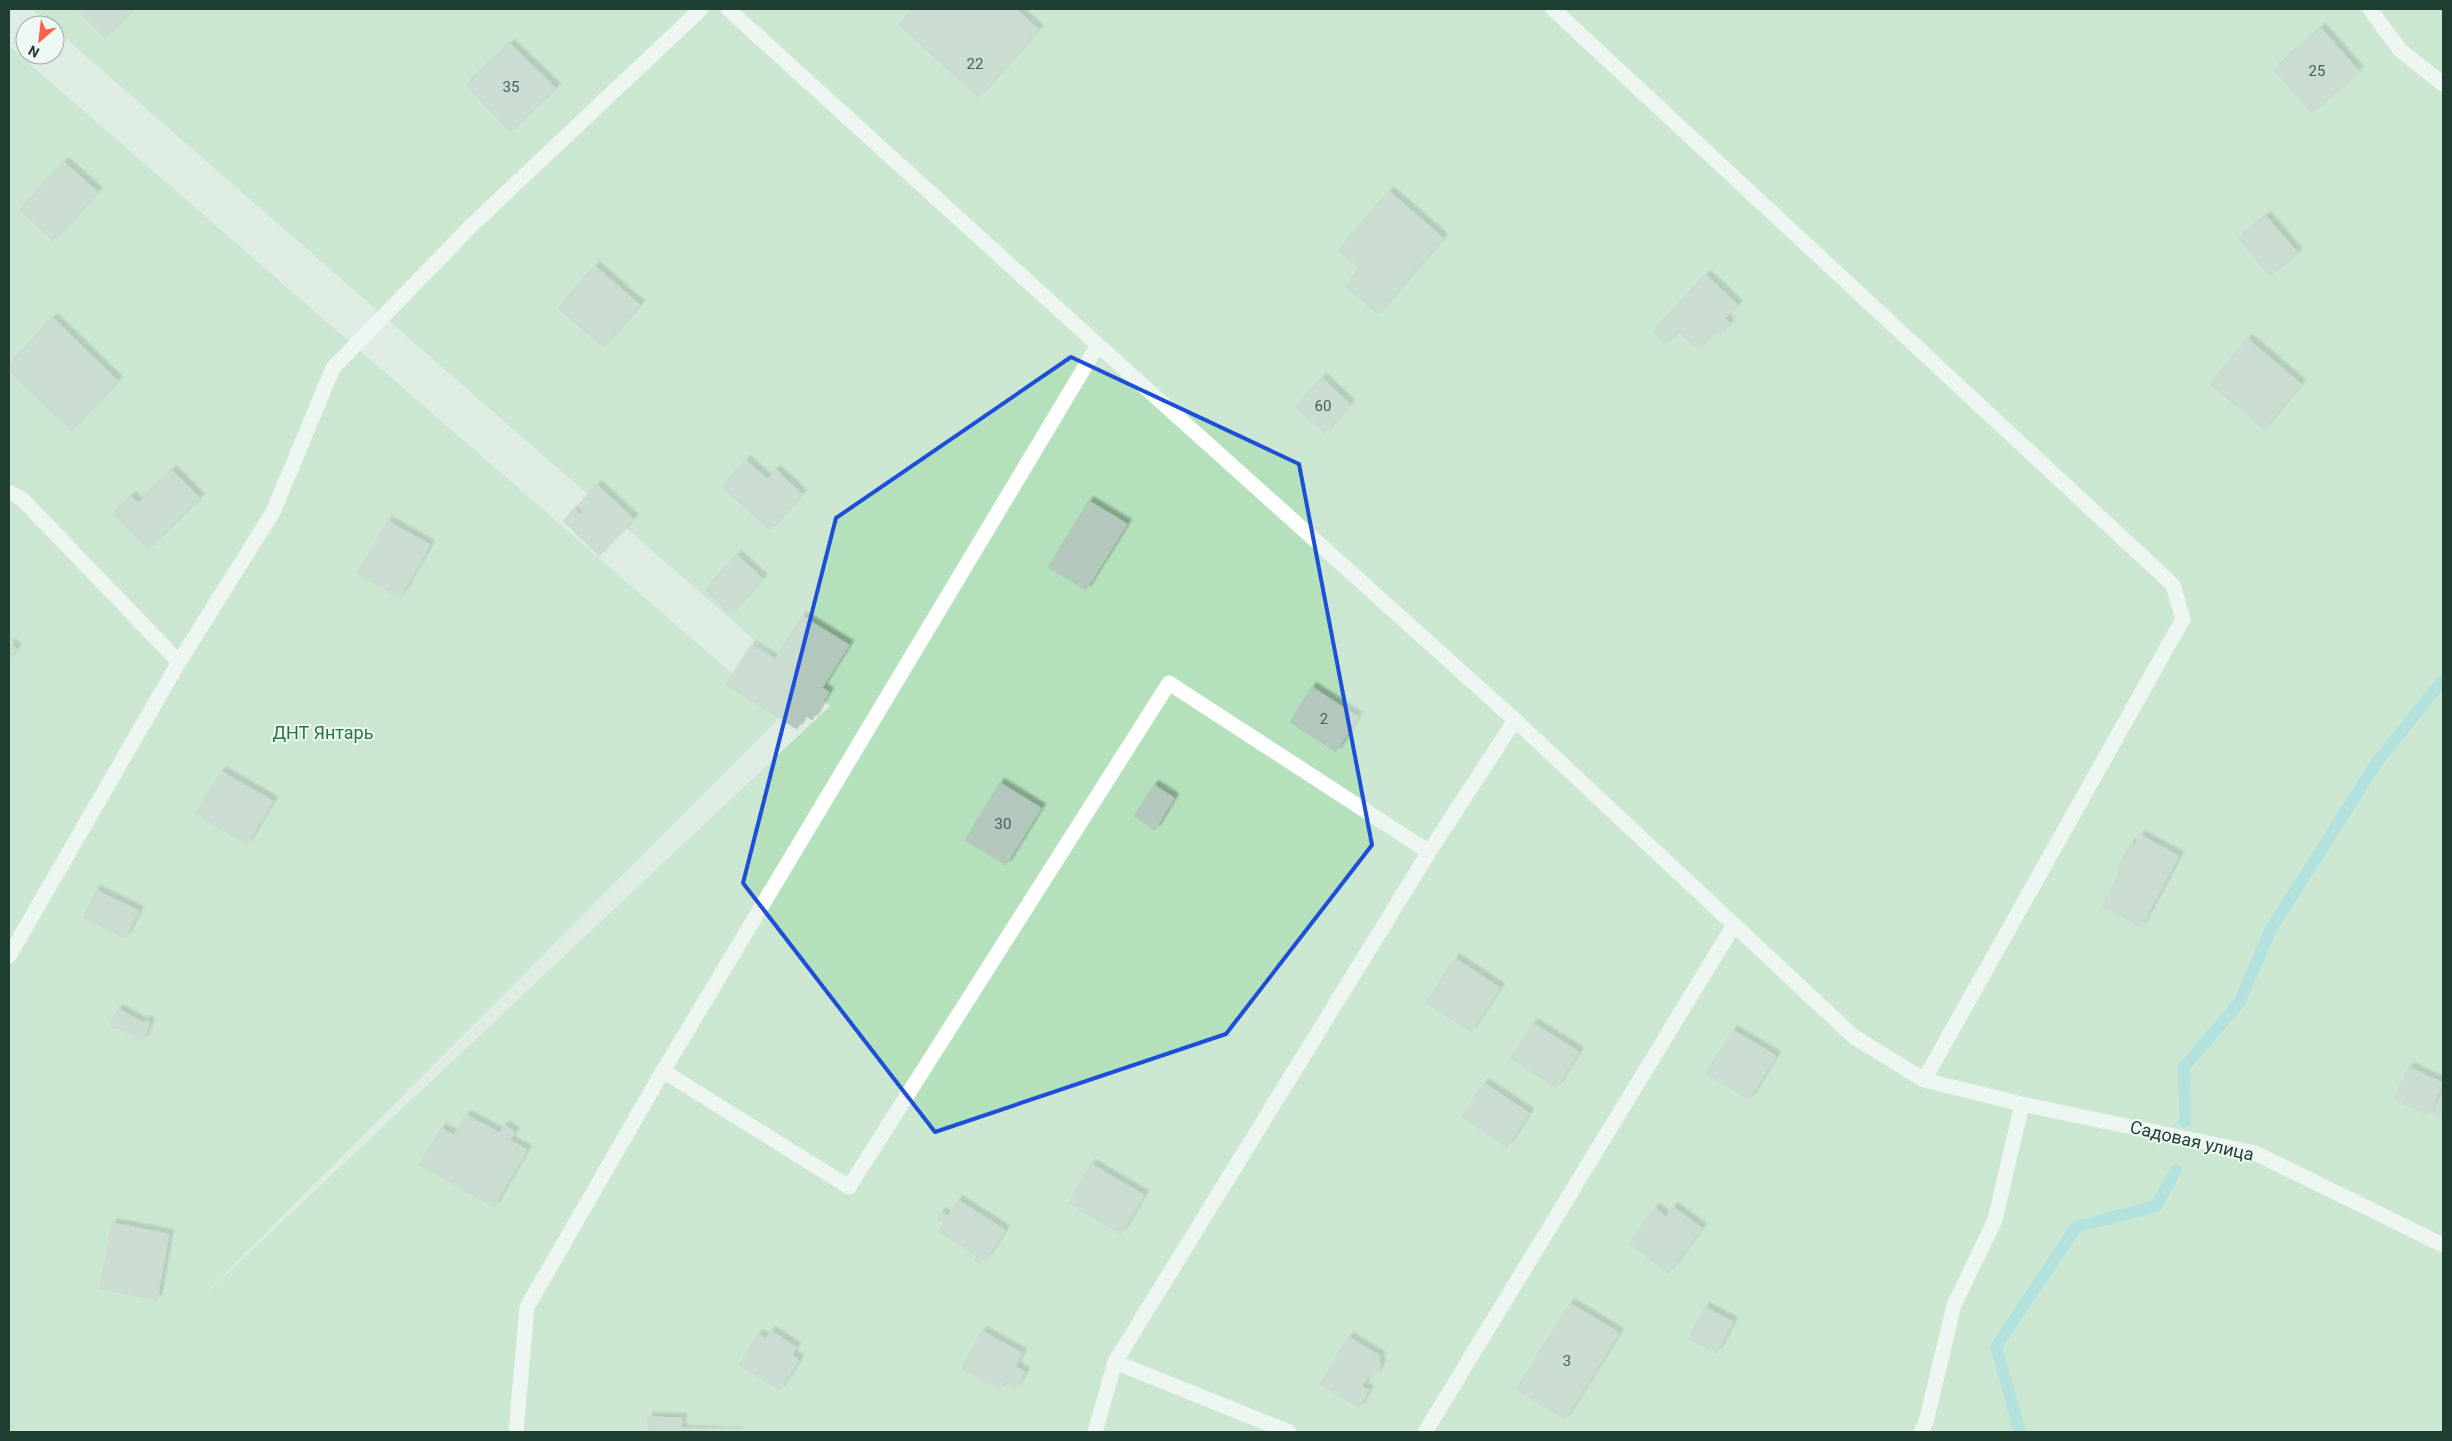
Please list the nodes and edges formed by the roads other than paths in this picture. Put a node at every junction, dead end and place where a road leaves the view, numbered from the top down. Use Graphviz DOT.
graph roads {
  1 [pos="701,9"];
  2 [pos="728,9"];
  3 [pos="1553,9"];
  4 [pos="2370,9"];
  5 [pos="2443,84"];
  6 [pos="1098,345"];
  7 [pos="9,484"];
  8 [pos="9,492"];
  9 [pos="22,499"];
  10 [pos="178,662"];
  11 [pos="1516,720"];
  12 [pos="1429,852"];
  13 [pos="1734,925"];
  14 [pos="9,956"];
  15 [pos="663,1071"];
  16 [pos="1924,1080"];
  17 [pos="2022,1104"];
  18 [pos="2443,1245"];
  19 [pos="1115,1362"];
  20 [pos="516,1432"];
  21 [pos="1095,1432"];
  22 [pos="1289,1432"];
  23 [pos="1424,1432"];
  24 [pos="1921,1432"];
  1 -- 10 [label="street"];
  2 -- 6 [label="street, Садовая улица"];
  3 -- 16 [label="street"];
  4 -- 5 [label="street"];
  6 -- 11 [label="street, Садовая улица"];
  6 -- 15 [label="street"];
  7 -- 9 [label="street"];
  8 -- 9 [label="street"];
  9 -- 10 [label="street"];
  10 -- 14 [label="street"];
  11 -- 12 [label="street"];
  11 -- 13 [label="street, Садовая улица"];
  12 -- 15 [label="street"];
  12 -- 19 [label="street"];
  13 -- 16 [label="street, Садовая улица"];
  13 -- 23 [label="street"];
  15 -- 20 [label="street"];
  16 -- 17 [label="street, Садовая улица"];
  17 -- 18 [label="street, Садовая улица"];
  17 -- 24 [label="street"];
  19 -- 21 [label="street"];
  19 -- 22 [label="street"];
}
